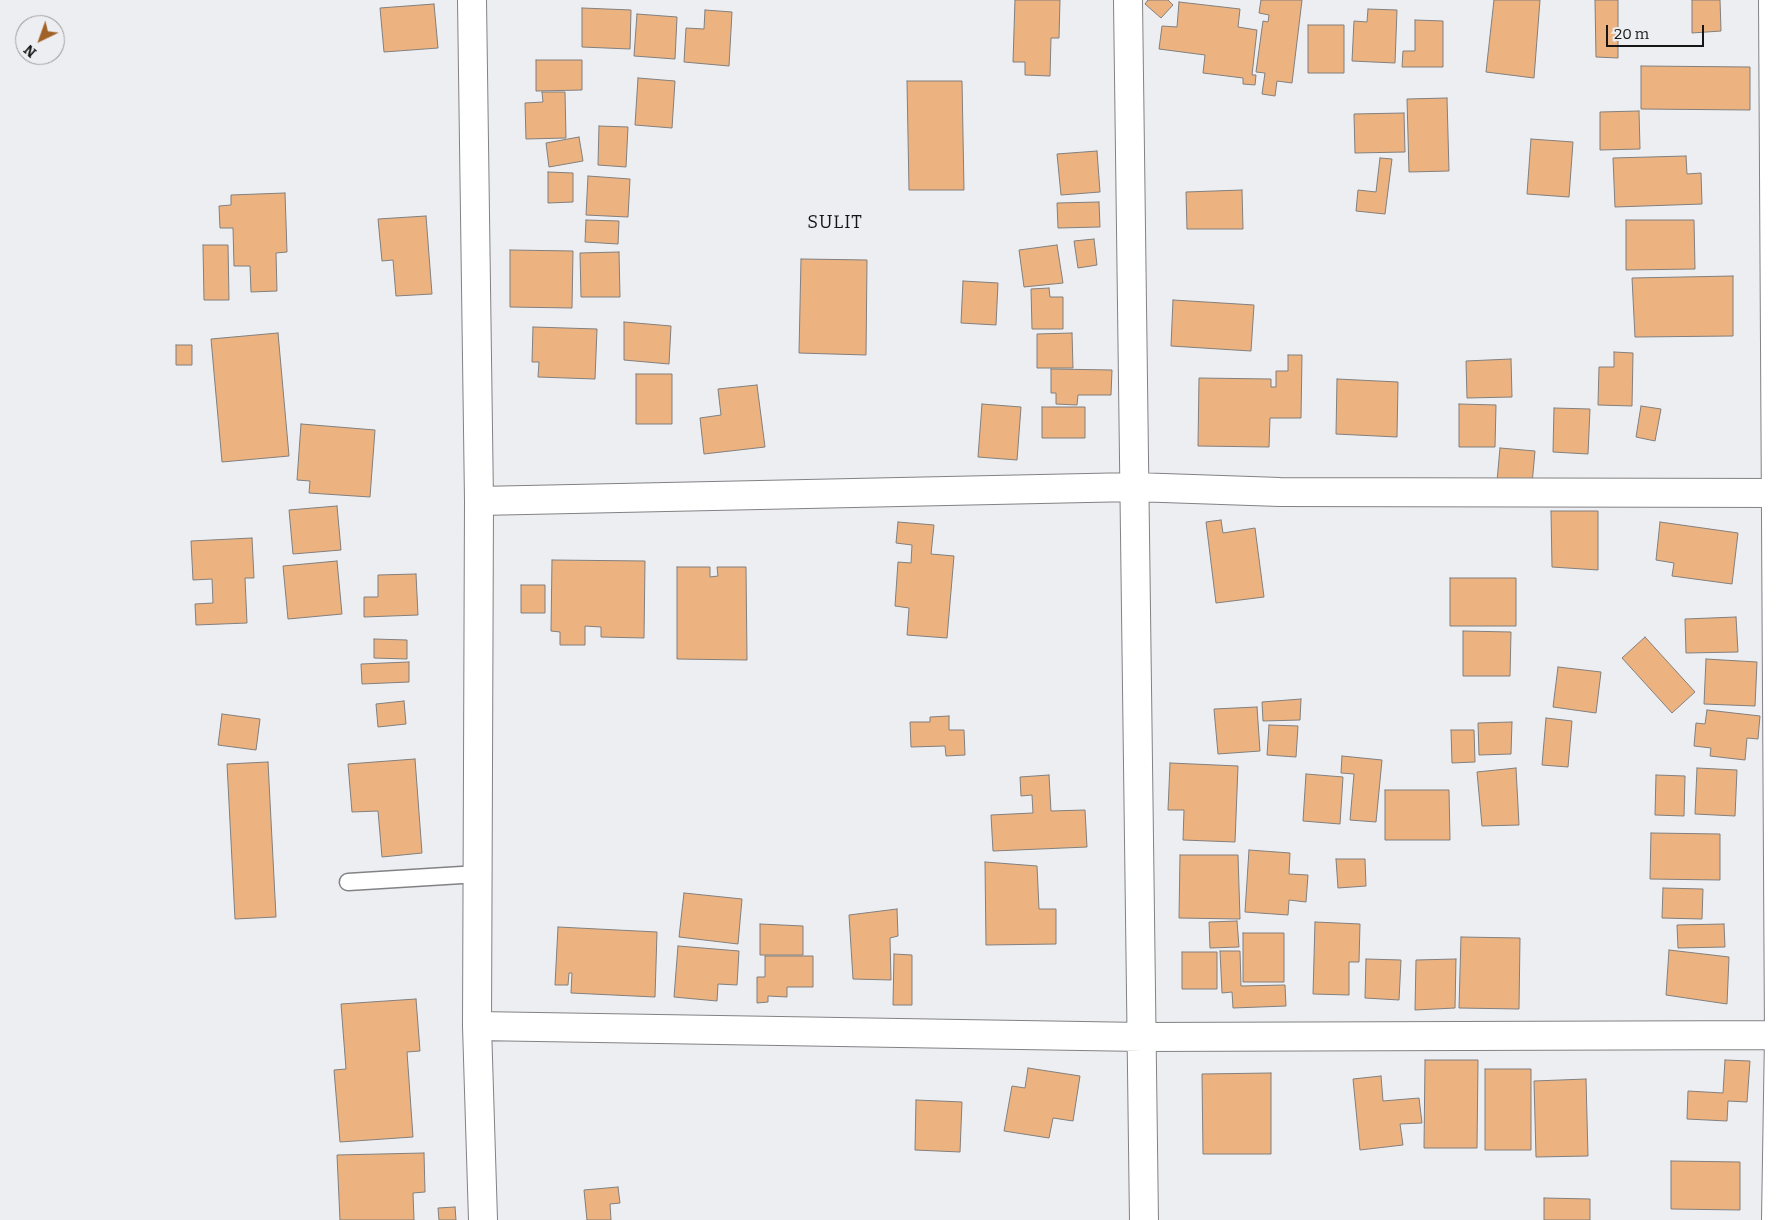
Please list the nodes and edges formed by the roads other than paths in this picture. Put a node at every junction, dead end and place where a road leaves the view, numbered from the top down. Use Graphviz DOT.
graph roads {
  1 [pos="472,0"];
  2 [pos="1128,0"];
  3 [pos="1773,0"];
  4 [pos="1134,487"];
  5 [pos="1779,493"];
  6 [pos="479,501"];
  7 [pos="478,874"];
  8 [pos="348,882"];
  9 [pos="477,1026"];
  10 [pos="1781,1035"];
  11 [pos="1142,1037"];
  12 [pos="483,1220"];
  13 [pos="1144,1220"];
  14 [pos="1776,1220"];
  1 -- 6 [label="street"];
  2 -- 4 [label="street"];
  3 -- 5 [label="street"];
  4 -- 5 [label="street"];
  4 -- 6 [label="street"];
  4 -- 11 [label="street"];
  5 -- 10 [label="street"];
  6 -- 7 [label="street"];
  7 -- 8 [label="lane"];
  7 -- 9 [label="street"];
  9 -- 11 [label="street"];
  9 -- 12 [label="street"];
  10 -- 11 [label="street"];
  10 -- 14 [label="street"];
  11 -- 13 [label="street"];
}
